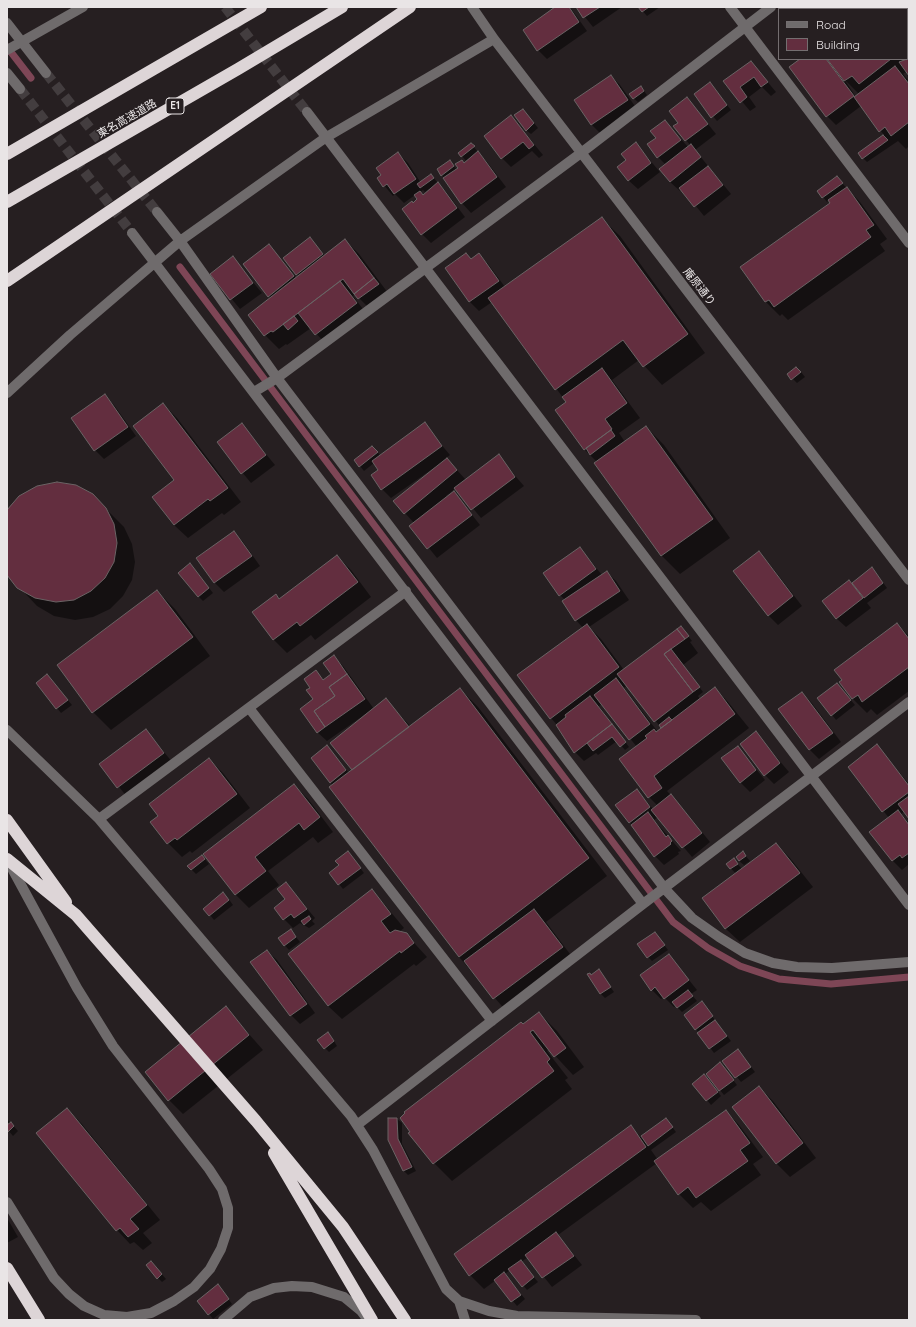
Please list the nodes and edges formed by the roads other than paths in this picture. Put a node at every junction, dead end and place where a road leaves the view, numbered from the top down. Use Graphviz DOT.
graph roads {
  1 [pos="83,7"];
  2 [pos="260,7"];
  3 [pos="342,7"];
  4 [pos="410,7"];
  5 [pos="472,7"];
  6 [pos="730,7"];
  7 [pos="771,7"];
  8 [pos="7,23"];
  9 [pos="745,27"];
  10 [pos="494,39"];
  11 [pos="22,42"];
  12 [pos="7,50"];
  13 [pos="46,72"];
  14 [pos="7,73"];
  15 [pos="20,89"];
  16 [pos="307,112"];
  17 [pos="325,138"];
  18 [pos="581,153"];
  19 [pos="7,154"];
  20 [pos="7,202"];
  21 [pos="157,212"];
  22 [pos="132,233"];
  23 [pos="180,241"];
  24 [pos="909,243"];
  25 [pos="154,261"];
  26 [pos="424,269"];
  27 [pos="7,281"];
  28 [pos="277,378"];
  29 [pos="8,388"];
  30 [pos="254,392"];
  31 [pos="909,580"];
  32 [pos="406,591"];
  33 [pos="909,702"];
  34 [pos="249,708"];
  35 [pos="7,730"];
  36 [pos="811,776"];
  37 [pos="99,819"];
  38 [pos="7,820"];
  39 [pos="7,859"];
  40 [pos="665,889"];
  41 [pos="643,904"];
  42 [pos="909,905"];
  43 [pos="76,916"];
  44 [pos="909,962"];
  45 [pos="492,1021"];
  46 [pos="256,1121"];
  47 [pos="357,1125"];
  48 [pos="7,1202"];
  49 [pos="7,1268"];
  50 [pos="459,1301"];
  51 [pos="40,1320"];
  52 [pos="223,1320"];
  53 [pos="368,1320"];
  54 [pos="372,1320"];
  55 [pos="405,1320"];
  56 [pos="465,1320"];
  57 [pos="696,1320"];
  1 -- 11 [label="street"];
  2 -- 19 [label="highway"];
  3 -- 20 [label="highway, 東名高速道路 / E1"];
  4 -- 27 [label="highway"];
  5 -- 10 [label="street, 庵原通り"];
  6 -- 9 [label="street"];
  7 -- 9 [label="street"];
  8 -- 11 [label="street"];
  9 -- 18 [label="street"];
  9 -- 24 [label="street"];
  10 -- 17 [label="street"];
  10 -- 18 [label="street, 庵原通り"];
  11 -- 12 [label="street"];
  11 -- 13 [label="street"];
  14 -- 15 [label="street"];
  16 -- 17 [label="street"];
  17 -- 23 [label="street"];
  17 -- 26 [label="street"];
  18 -- 26 [label="street"];
  18 -- 31 [label="street, 庵原通り"];
  21 -- 23 [label="street"];
  22 -- 25 [label="street"];
  23 -- 25 [label="street"];
  23 -- 28 [label="street"];
  25 -- 29 [label="street"];
  25 -- 30 [label="street"];
  26 -- 28 [label="street"];
  26 -- 36 [label="street"];
  28 -- 30 [label="street"];
  28 -- 40 [label="street"];
  30 -- 32 [label="street"];
  32 -- 34 [label="street"];
  32 -- 41 [label="street"];
  33 -- 36 [label="street"];
  34 -- 37 [label="street"];
  34 -- 45 [label="street"];
  35 -- 37 [label="street"];
  36 -- 40 [label="street"];
  36 -- 42 [label="street"];
  37 -- 47 [label="street"];
  38 -- 43 [label="highway"];
  39 -- 43 [label="highway"];
  39 -- 48 [label="street"];
  40 -- 41 [label="street"];
  40 -- 44 [label="street"];
  41 -- 45 [label="street"];
  43 -- 46 [label="highway"];
  45 -- 47 [label="street"];
  46 -- 54 [label="highway"];
  46 -- 55 [label="highway"];
  47 -- 50 [label="street"];
  49 -- 51 [label="highway"];
  50 -- 56 [label="street"];
  50 -- 57 [label="street"];
  52 -- 53 [label="street"];
}
